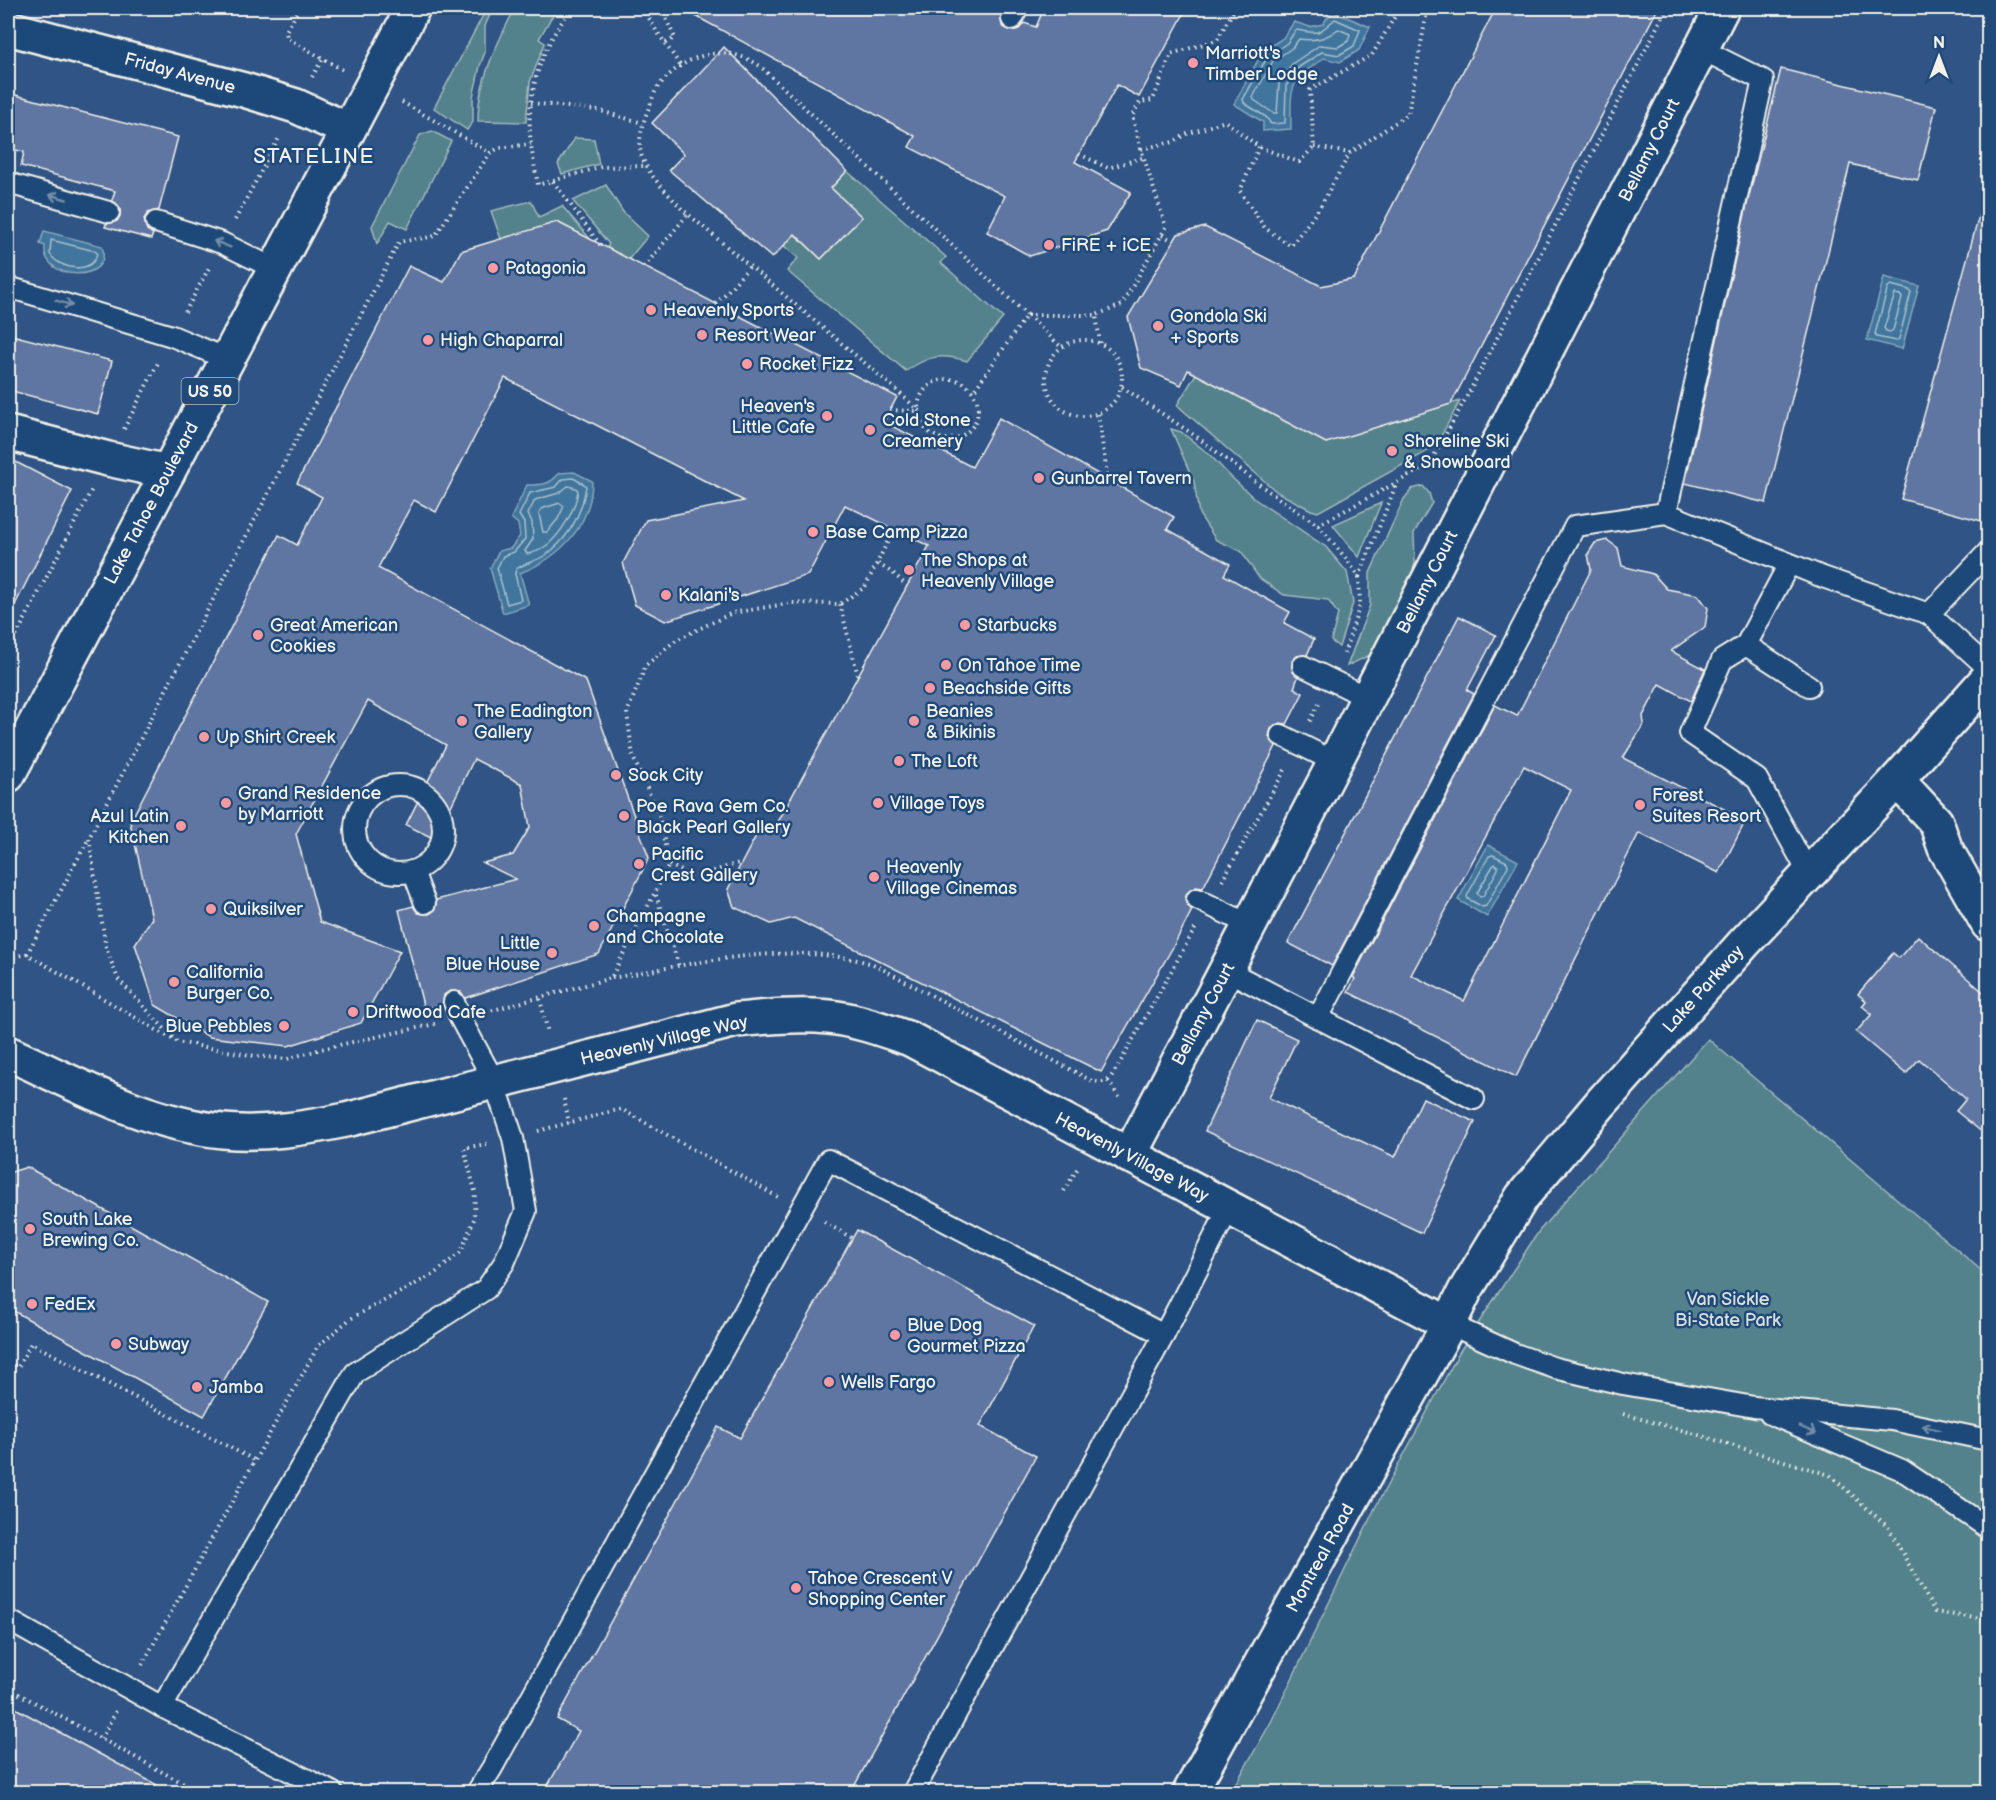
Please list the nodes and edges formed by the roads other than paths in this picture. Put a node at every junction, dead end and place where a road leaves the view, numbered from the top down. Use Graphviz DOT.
graph roads {
  1 [pos="413,8"];
  2 [pos="1722,8"];
  3 [pos="8,28"];
  4 [pos="1701,49"];
  5 [pos="348,130"];
  6 [pos="8,183"];
  7 [pos="109,212"];
  8 [pos="156,222"];
  9 [pos="275,269"];
  10 [pos="8,286"];
  11 [pos="227,359"];
  12 [pos="8,433"];
  13 [pos="168,472"];
  14 [pos="1666,513"];
  15 [pos="1989,552"];
  16 [pos="1789,564"];
  17 [pos="1929,614"];
  18 [pos="1746,645"];
  19 [pos="1302,666"];
  20 [pos="1989,668"];
  21 [pos="1989,678"];
  22 [pos="1809,686"];
  23 [pos="1368,698"];
  24 [pos="1289,740"];
  25 [pos="1335,762"];
  26 [pos="8,775"];
  27 [pos="1897,780"];
  28 [pos="413,871"];
  29 [pos="1809,874"];
  30 [pos="1203,902"];
  31 [pos="424,903"];
  32 [pos="1989,924"];
  33 [pos="1250,925"];
  34 [pos="1226,970"];
  35 [pos="457,1010"];
  36 [pos="1318,1018"];
  37 [pos="8,1053"];
  38 [pos="494,1081"];
  39 [pos="1474,1099"];
  40 [pos="1129,1156"];
  41 [pos="1229,1208"];
  42 [pos="1449,1324"];
  43 [pos="1164,1335"];
  44 [pos="1754,1407"];
  45 [pos="1989,1440"];
  46 [pos="1989,1528"];
  47 [pos="8,1620"];
  48 [pos="162,1707"];
  49 [pos="332,1792"];
  50 [pos="477,1792"];
  51 [pos="913,1792"];
  52 [pos="1190,1792"];
  1 -- 5 [label="main road, Lake Tahoe Boulevard / US 50"];
  2 -- 4 [label="main road, Bellamy Court"];
  3 -- 5 [label="main road, Friday Avenue"];
  4 -- 14 [label="lane"];
  4 -- 23 [label="main road, Bellamy Court"];
  5 -- 9 [label="main road, Lake Tahoe Boulevard / US 50"];
  7 -- 6 [label="lane, one-way"];
  9 -- 8 [label="lane, one-way"];
  9 -- 11 [label="main road, Lake Tahoe Boulevard / US 50"];
  10 -- 11 [label="lane, one-way"];
  11 -- 13 [label="main road, Lake Tahoe Boulevard / US 50"];
  12 -- 13 [label="main road"];
  13 -- 26 [label="main road, Lake Tahoe Boulevard / US 50"];
  14 -- 16 [label="lane"];
  14 -- 36 [label="lane"];
  15 -- 17 [label="lane"];
  16 -- 17 [label="lane"];
  16 -- 18 [label="lane"];
  17 -- 20 [label="lane"];
  18 -- 22 [label="lane"];
  18 -- 29 [label="lane"];
  19 -- 23 [label="lane"];
  21 -- 27 [label="main road, Lake Parkway"];
  23 -- 25 [label="main road, Bellamy Court"];
  24 -- 25 [label="lane"];
  25 -- 33 [label="main road, Bellamy Court"];
  27 -- 29 [label="main road, Lake Parkway"];
  27 -- 32 [label="main road"];
  28 -- 28 [label="lane"];
  28 -- 31 [label="lane"];
  29 -- 42 [label="main road, Lake Parkway"];
  30 -- 33 [label="lane"];
  33 -- 34 [label="main road, Bellamy Court"];
  34 -- 36 [label="lane"];
  34 -- 40 [label="main road, Bellamy Court"];
  35 -- 38 [label="lane"];
  36 -- 39 [label="lane"];
  37 -- 38 [label="main road, Heavenly Village Way"];
  38 -- 40 [label="main road, Heavenly Village Way"];
  38 -- 48 [label="lane"];
  40 -- 41 [label="main road, Heavenly Village Way"];
  41 -- 42 [label="main road, Heavenly Village Way"];
  41 -- 43 [label="lane"];
  42 -- 44 [label="lane"];
  42 -- 52 [label="main road, Montreal Road"];
  43 -- 50 [label="lane"];
  43 -- 51 [label="lane"];
  45 -- 44 [label="lane, one-way"];
  44 -- 46 [label="lane, one-way"];
  47 -- 48 [label="lane"];
  48 -- 49 [label="lane"];
}
